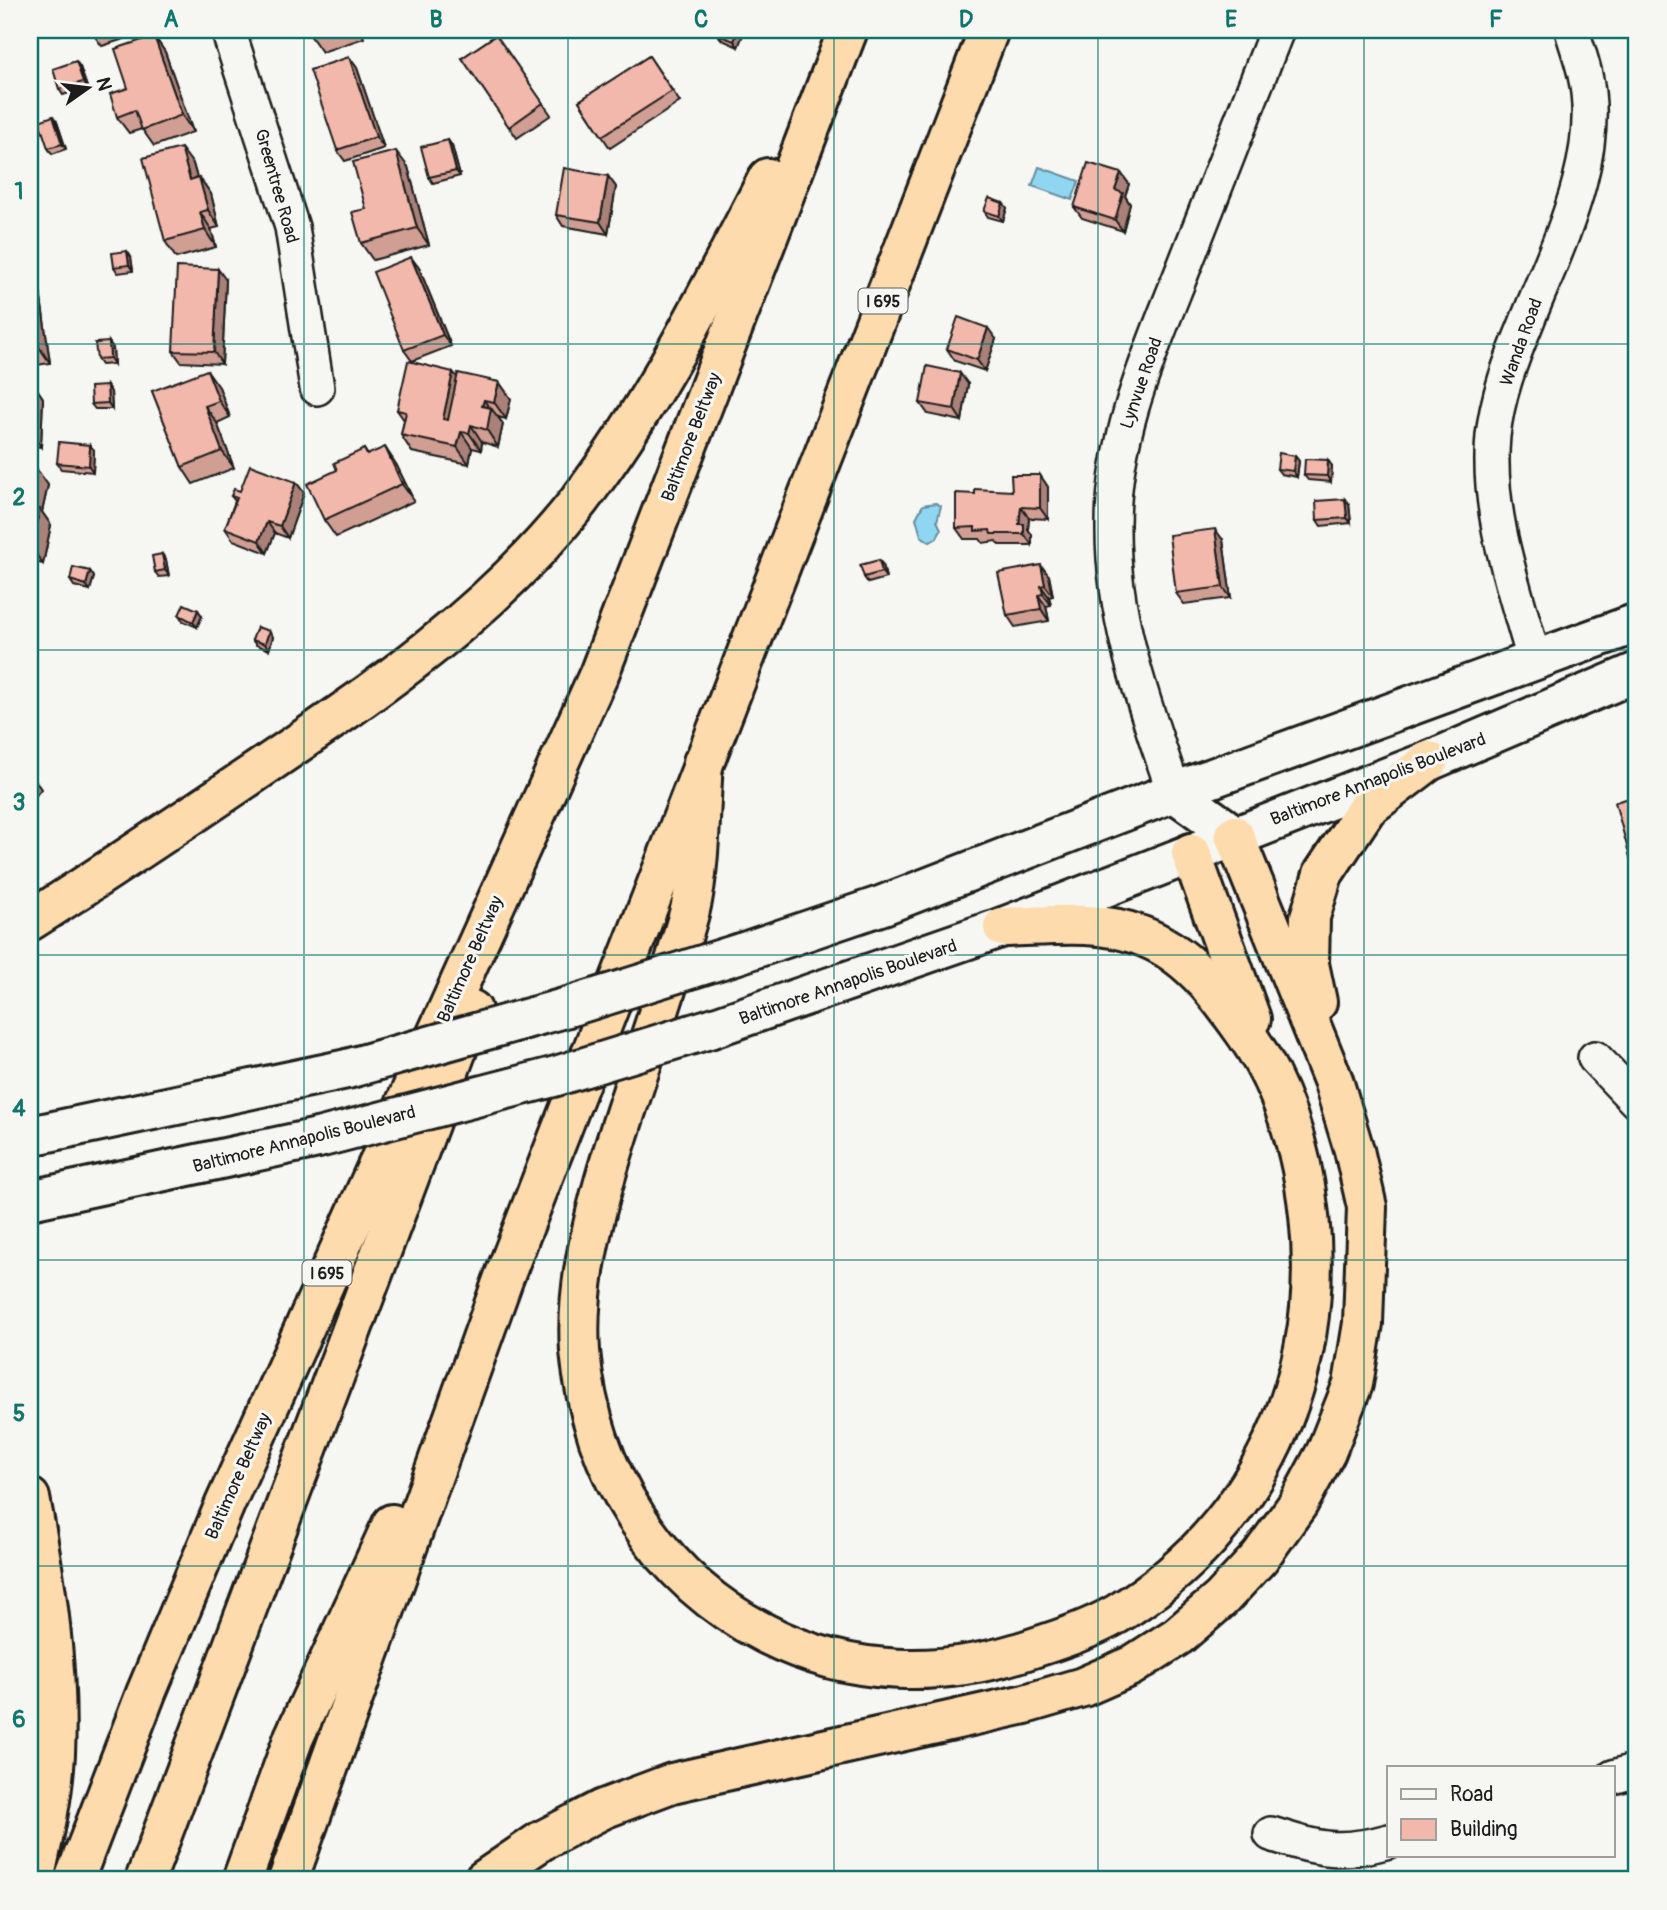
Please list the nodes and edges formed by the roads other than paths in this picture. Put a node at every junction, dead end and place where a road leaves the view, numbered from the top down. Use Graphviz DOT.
graph roads {
  1 [pos="228,30"];
  2 [pos="846,30"];
  3 [pos="989,30"];
  4 [pos="1277,30"];
  5 [pos="1572,30"];
  6 [pos="317,388"];
  7 [pos="1637,623"];
  8 [pos="1534,659"];
  9 [pos="1637,672"];
  10 [pos="599,674"];
  11 [pos="1429,761"];
  12 [pos="703,762"];
  13 [pos="1174,792"];
  14 [pos="1234,835"];
  15 [pos="1191,853"];
  16 [pos="97,879"];
  17 [pos="30,921"];
  18 [pos="1003,927"];
  19 [pos="30,939"];
  20 [pos="1595,1058"];
  21 [pos="1269,1066"];
  22 [pos="1333,1080"];
  23 [pos="1637,1102"];
  24 [pos="30,1136"];
  25 [pos="30,1200"];
  26 [pos="503,1280"];
  27 [pos="30,1499"];
  28 [pos="1637,1770"];
  29 [pos="1614,1777"];
  30 [pos="1271,1834"];
  31 [pos="1387,1841"];
  32 [pos="34,1880"];
  33 [pos="74,1880"];
  34 [pos="145,1880"];
  35 [pos="242,1880"];
  36 [pos="288,1880"];
  37 [pos="484,1880"];
  1 -- 6 [label="street, Greentree Road"];
  2 -- 10 [label="highway, Baltimore Beltway / I 695"];
  2 -- 16 [label="highway"];
  3 -- 12 [label="highway, I 695"];
  4 -- 13 [label="street, Lynvue Road"];
  5 -- 8 [label="street, Wanda Road"];
  7 -- 8 [label="main road"];
  8 -- 13 [label="main road"];
  9 -- 11 [label="main road, Baltimore Annapolis Boulevard"];
  10 -- 33 [label="highway, Baltimore Beltway / I 695"];
  10 -- 34 [label="highway"];
  11 -- 14 [label="main road, Baltimore Annapolis Boulevard"];
  11 -- 22 [label="highway"];
  12 -- 21 [label="highway"];
  12 -- 26 [label="highway, I 695"];
  13 -- 14 [label="main road"];
  13 -- 15 [label="main road"];
  13 -- 24 [label="main road, bridge"];
  14 -- 15 [label="main road, Baltimore Annapolis Boulevard"];
  14 -- 22 [label="highway"];
  15 -- 18 [label="main road, Baltimore Annapolis Boulevard"];
  15 -- 21 [label="highway"];
  16 -- 17 [label="highway"];
  16 -- 19 [label="highway"];
  18 -- 21 [label="highway"];
  18 -- 25 [label="main road, Baltimore Annapolis Boulevard, bridge"];
  20 -- 23 [label="street"];
  22 -- 37 [label="highway"];
  26 -- 35 [label="highway"];
  26 -- 36 [label="highway, I 695"];
  27 -- 32 [label="highway"];
  28 -- 29 [label="street"];
  30 -- 31 [label="street"];
}
